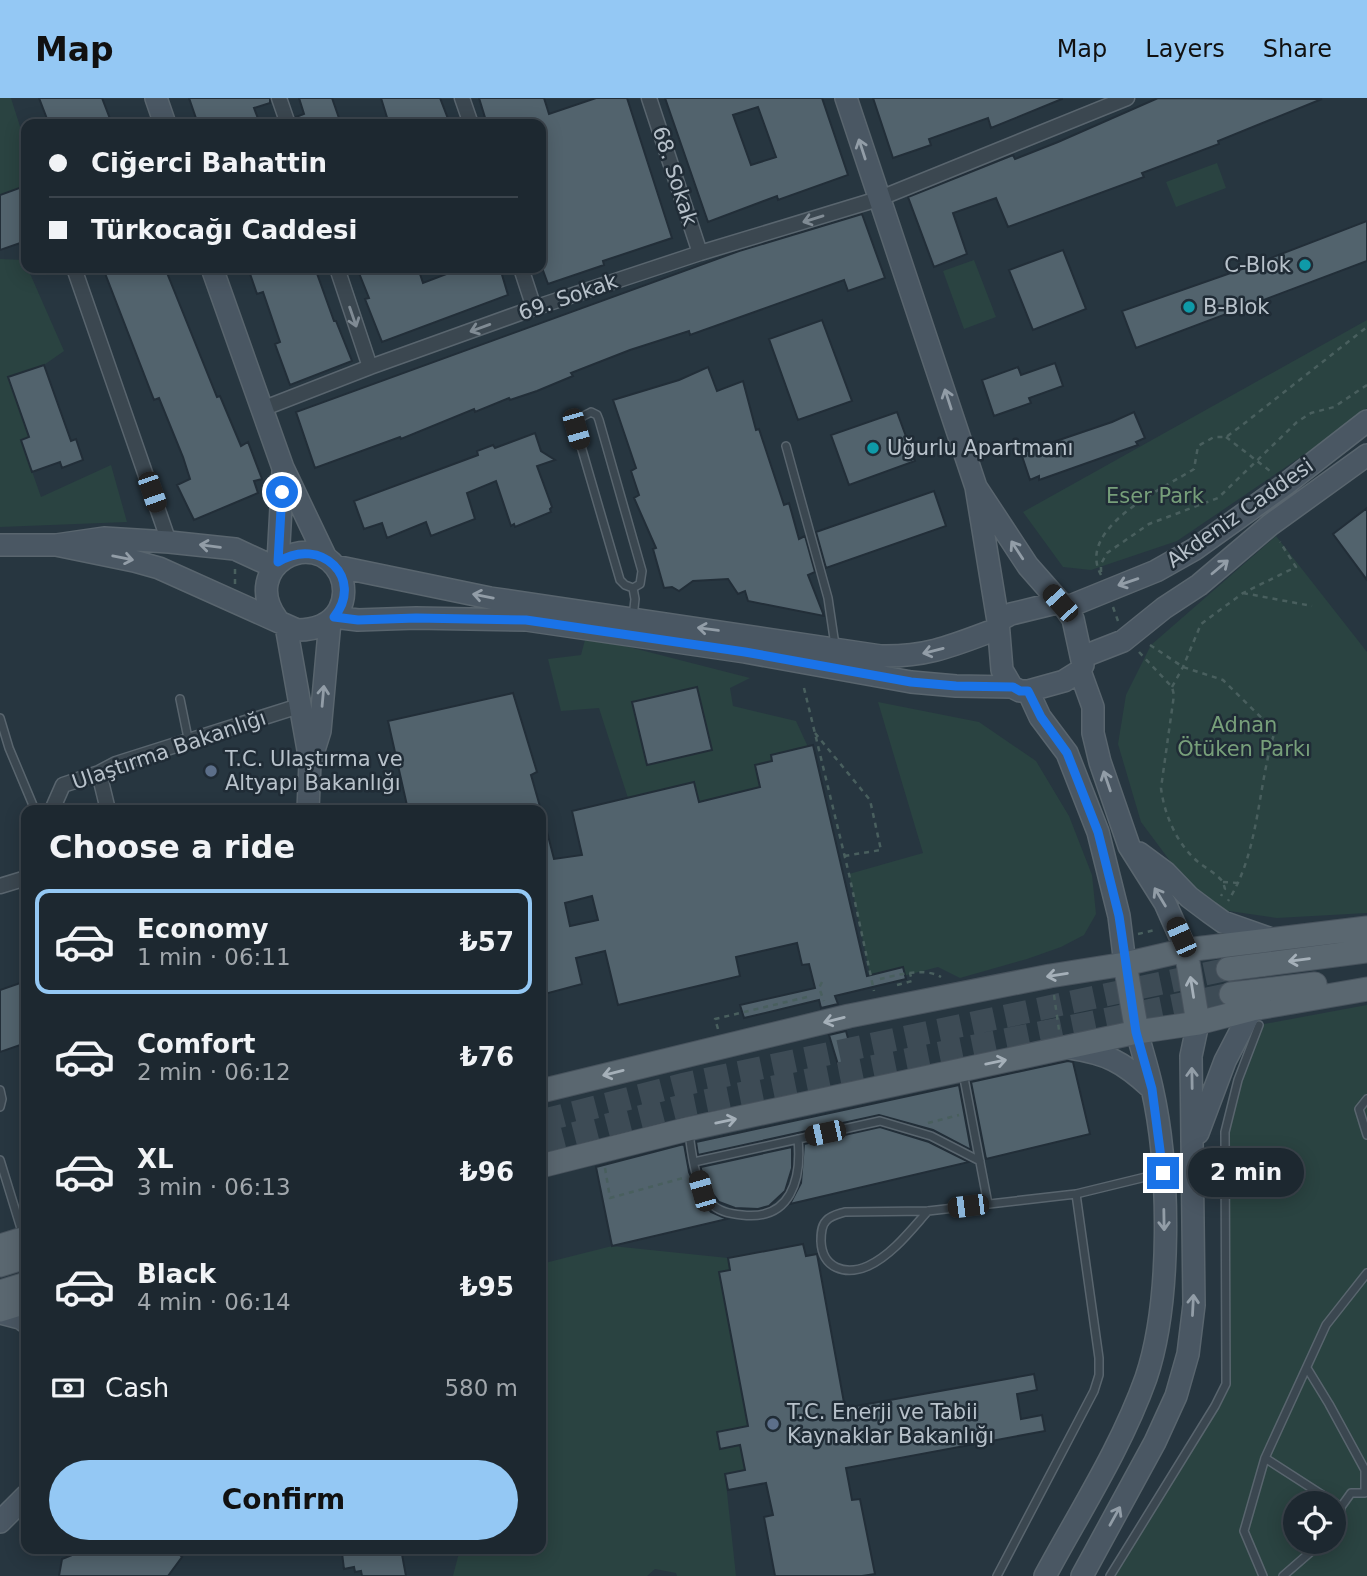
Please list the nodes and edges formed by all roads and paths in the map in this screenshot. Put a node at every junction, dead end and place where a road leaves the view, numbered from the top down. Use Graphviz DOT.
graph roads {
  1 [pos="156,98"];
  2 [pos="279,98"];
  3 [pos="462,98"];
  4 [pos="649,98"];
  5 [pos="846,98"];
  6 [pos="1127,98"];
  7 [pos="163,119"];
  8 [pos="286,119"];
  9 [pos="469,119"];
  10 [pos="878,199"];
  11 [pos="700,253"];
  12 [pos="76,273"];
  13 [pos="214,273"];
  14 [pos="339,273"];
  15 [pos="523,273"];
  16 [pos="534,308"];
  17 [pos="1367,327"];
  18 [pos="370,367"];
  19 [pos="1367,385"];
  20 [pos="262,409"];
  21 [pos="1367,421"];
  22 [pos="1226,437"];
  23 [pos="786,446"];
  24 [pos="1367,455"];
  25 [pos="1256,460"];
  26 [pos="283,468"];
  27 [pos="1286,484"];
  28 [pos="976,487"];
  29 [pos="1270,526"];
  30 [pos="169,542"];
  31 [pos="0,545"];
  32 [pos="56,545"];
  33 [pos="236,562"];
  34 [pos="330,562"];
  35 [pos="276,564"];
  36 [pos="235,586"];
  37 [pos="632,588"];
  38 [pos="1243,593"];
  39 [pos="1111,602"];
  40 [pos="1063,605"];
  41 [pos="1312,606"];
  42 [pos="633,618"];
  43 [pos="332,619"];
  44 [pos="282,623"];
  45 [pos="1119,624"];
  46 [pos="997,625"];
  47 [pos="1147,643"];
  48 [pos="836,649"];
  49 [pos="1139,652"];
  50 [pos="1081,664"];
  51 [pos="1183,667"];
  52 [pos="1172,687"];
  53 [pos="804,688"];
  54 [pos="1020,689"];
  55 [pos="180,699"];
  56 [pos="299,706"];
  57 [pos="0,719"];
  58 [pos="814,732"];
  59 [pos="189,743"];
  60 [pos="310,763"];
  61 [pos="99,773"];
  62 [pos="33,805"];
  63 [pos="54,805"];
  64 [pos="107,805"];
  65 [pos="308,805"];
  66 [pos="1129,846"];
  67 [pos="845,856"];
  68 [pos="21,880"];
  69 [pos="1223,882"];
  70 [pos="1239,883"];
  71 [pos="0,886"];
  72 [pos="1219,900"];
  73 [pos="1228,901"];
  74 [pos="1367,928"];
  75 [pos="1274,940"];
  76 [pos="1186,950"];
  77 [pos="1367,951"];
  78 [pos="1125,964"];
  79 [pos="1228,969"];
  80 [pos="910,973"];
  81 [pos="1367,978"];
  82 [pos="880,979"];
  83 [pos="946,981"];
  84 [pos="887,988"];
  85 [pos="1367,989"];
  86 [pos="874,991"];
  87 [pos="1054,991"];
  88 [pos="1231,994"];
  89 [pos="807,997"];
  90 [pos="1256,1017"];
  91 [pos="1198,1023"];
  92 [pos="1136,1032"];
  93 [pos="1063,1039"];
  94 [pos="722,1047"];
  95 [pos="962,1069"];
  96 [pos="1152,1089"];
  97 [pos="0,1090"];
  98 [pos="546,1090"];
  99 [pos="1367,1099"];
  100 [pos="0,1107"];
  101 [pos="961,1115"];
  102 [pos="924,1124"];
  103 [pos="688,1129"];
  104 [pos="1367,1135"];
  105 [pos="799,1139"];
  106 [pos="1193,1144"];
  107 [pos="603,1159"];
  108 [pos="0,1160"];
  109 [pos="980,1161"];
  110 [pos="694,1162"];
  111 [pos="546,1165"];
  112 [pos="1163,1173"];
  113 [pos="683,1178"];
  114 [pos="1076,1194"];
  115 [pos="988,1204"];
  116 [pos="928,1211"];
  117 [pos="21,1229"];
  118 [pos="21,1245"];
  119 [pos="0,1246"];
  120 [pos="21,1249"];
  121 [pos="0,1265"];
  122 [pos="1367,1273"];
  123 [pos="21,1286"];
  124 [pos="0,1292"];
  125 [pos="21,1304"];
  126 [pos="0,1312"];
  127 [pos="21,1319"];
  128 [pos="1307,1368"];
  129 [pos="1265,1458"];
  130 [pos="1316,1491"];
  131 [pos="1346,1499"];
  132 [pos="21,1501"];
  133 [pos="0,1522"];
  134 [pos="1308,1554"];
  135 [pos="997,1576"];
  136 [pos="1045,1576"];
  137 [pos="1082,1576"];
  138 [pos="1110,1576"];
  139 [pos="1263,1576"];
  140 [pos="1283,1576"];
  1 -- 7 [label="main road"];
  2 -- 8 [label="street"];
  3 -- 9 [label="street"];
  4 -- 11 [label="street, 68. Sokak"];
  10 -- 5 [label="main road, one-way"];
  6 -- 10 [label="street, 69. Sokak"];
  10 -- 11 [label="street, 69. Sokak, one-way"];
  28 -- 10 [label="main road, one-way"];
  11 -- 16 [label="street, 69. Sokak"];
  12 -- 30 [label="street"];
  13 -- 20 [label="main road"];
  14 -- 18 [label="street, one-way"];
  15 -- 16 [label="street"];
  16 -- 18 [label="street, 69. Sokak, one-way"];
  17 -- 22 [label="path"];
  18 -- 20 [label="street, 69. Sokak"];
  19 -- 25 [label="path"];
  20 -- 26 [label="main road"];
  21 -- 27 [label="main road, Akdeniz Caddesi"];
  22 -- 25 [label="path"];
  22 -- 25 [label="path"];
  23 -- 48 [label="lane"];
  24 -- 29 [label="main road, Akdeniz Caddesi"];
  25 -- 27 [label="path"];
  26 -- 34 [label="main road"];
  26 -- 35 [label="main road"];
  27 -- 40 [label="main road, Akdeniz Caddesi, one-way"];
  40 -- 28 [label="main road, one-way"];
  28 -- 46 [label="main road"];
  29 -- 38 [label="path"];
  50 -- 29 [label="main road, Akdeniz Caddesi, one-way"];
  30 -- 32 [label="main road"];
  35 -- 30 [label="main road, one-way"];
  31 -- 32 [label="main road"];
  32 -- 44 [label="main road, one-way"];
  33 -- 36 [label="path"];
  34 -- 35 [label="main road"];
  42 -- 34 [label="main road, one-way"];
  34 -- 43 [label="main road"];
  35 -- 44 [label="main road"];
  37 -- 37 [label="lane"];
  37 -- 42 [label="lane"];
  38 -- 41 [label="path"];
  38 -- 51 [label="path"];
  39 -- 45 [label="path"];
  40 -- 46 [label="main road"];
  40 -- 50 [label="main road"];
  48 -- 42 [label="main road, one-way"];
  43 -- 44 [label="main road"];
  43 -- 54 [label="main road"];
  60 -- 43 [label="main road, one-way"];
  44 -- 56 [label="main road"];
  46 -- 48 [label="main road, one-way"];
  46 -- 54 [label="main road"];
  47 -- 51 [label="path"];
  49 -- 52 [label="path"];
  50 -- 54 [label="main road"];
  66 -- 50 [label="main road, one-way"];
  51 -- 52 [label="path"];
  51 -- 70 [label="path"];
  52 -- 69 [label="path"];
  53 -- 58 [label="path"];
  54 -- 78 [label="main road"];
  55 -- 59 [label="lane"];
  56 -- 59 [label="street, Ulaştırma Bakanlığı"];
  56 -- 60 [label="main road"];
  57 -- 62 [label="lane"];
  58 -- 67 [label="path"];
  58 -- 67 [label="path"];
  59 -- 61 [label="street, Ulaştırma Bakanlığı"];
  60 -- 65 [label="main road"];
  61 -- 63 [label="street, Ulaştırma Bakanlığı"];
  61 -- 64 [label="street"];
  66 -- 75 [label="main road"];
  76 -- 66 [label="main road, one-way"];
  67 -- 86 [label="path"];
  68 -- 71 [label="street"];
  69 -- 70 [label="path"];
  69 -- 72 [label="path"];
  70 -- 73 [label="path"];
  74 -- 75 [label="main road"];
  75 -- 76 [label="main road"];
  76 -- 78 [label="main road"];
  91 -- 76 [label="main road, one-way"];
  77 -- 79 [label="main road, one-way"];
  78 -- 92 [label="main road"];
  78 -- 94 [label="main road, one-way"];
  80 -- 82 [label="path"];
  80 -- 83 [label="path"];
  80 -- 84 [label="path"];
  81 -- 88 [label="main road"];
  85 -- 90 [label="main road"];
  87 -- 93 [label="path"];
  89 -- 94 [label="path"];
  90 -- 91 [label="main road"];
  90 -- 106 [label="main road"];
  90 -- 138 [label="lane"];
  91 -- 92 [label="main road"];
  106 -- 91 [label="main road, one-way"];
  92 -- 93 [label="main road"];
  92 -- 96 [label="main road"];
  95 -- 93 [label="main road, one-way"];
  93 -- 96 [label="main road"];
  94 -- 98 [label="main road, one-way"];
  103 -- 95 [label="main road, one-way"];
  95 -- 109 [label="lane"];
  96 -- 112 [label="main road"];
  97 -- 100 [label="lane"];
  99 -- 104 [label="lane"];
  101 -- 102 [label="path"];
  103 -- 110 [label="lane"];
  103 -- 111 [label="main road"];
  105 -- 109 [label="lane"];
  105 -- 110 [label="lane"];
  105 -- 110 [label="lane"];
  137 -- 106 [label="main road, one-way"];
  107 -- 113 [label="path"];
  108 -- 117 [label="lane"];
  109 -- 115 [label="lane"];
  112 -- 114 [label="lane"];
  112 -- 136 [label="main road, one-way"];
  114 -- 115 [label="lane"];
  114 -- 135 [label="lane"];
  115 -- 116 [label="lane"];
  116 -- 116 [label="lane"];
  118 -- 119 [label="main road"];
  120 -- 121 [label="main road"];
  122 -- 128 [label="lane"];
  123 -- 124 [label="main road"];
  125 -- 126 [label="main road"];
  126 -- 127 [label="main road"];
  128 -- 129 [label="lane"];
  128 -- 131 [label="lane"];
  129 -- 130 [label="lane"];
  129 -- 139 [label="lane"];
  132 -- 133 [label="main road"];
  134 -- 140 [label="lane"];
}
